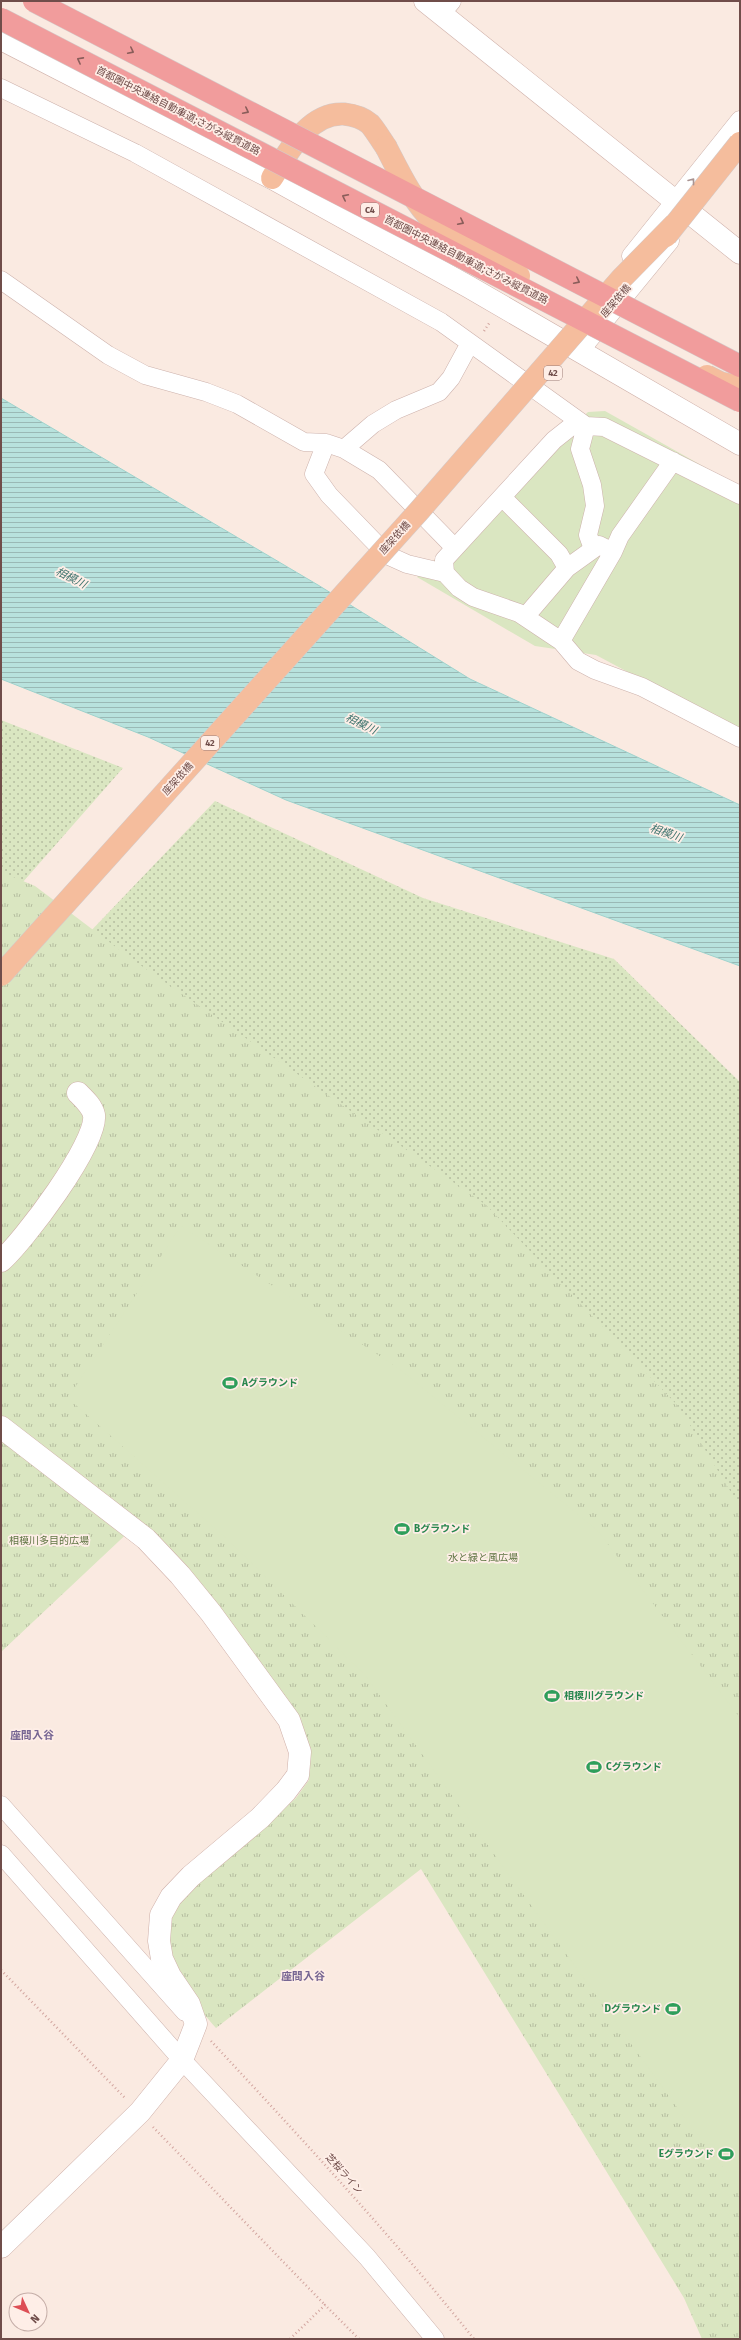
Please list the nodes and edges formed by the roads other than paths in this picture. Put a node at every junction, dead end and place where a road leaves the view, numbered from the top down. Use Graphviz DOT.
graph roads {
  1 [pos="34,1"];
  2 [pos="439,5"];
  3 [pos="1,19"];
  4 [pos="1,39"];
  5 [pos="1,88"];
  6 [pos="740,120"];
  7 [pos="740,143"];
  8 [pos="740,155"];
  9 [pos="272,178"];
  10 [pos="681,214"];
  11 [pos="740,253"];
  12 [pos="1,280"];
  13 [pos="594,318"];
  14 [pos="558,338"];
  15 [pos="470,343"];
  16 [pos="579,352"];
  17 [pos="740,366"];
  18 [pos="740,387"];
  19 [pos="740,401"];
  20 [pos="582,423"];
  21 [pos="326,444"];
  22 [pos="740,444"];
  23 [pos="344,449"];
  24 [pos="672,461"];
  25 [pos="740,495"];
  26 [pos="502,497"];
  27 [pos="455,548"];
  28 [pos="593,549"];
  29 [pos="613,552"];
  30 [pos="567,568"];
  31 [pos="445,573"];
  32 [pos="525,617"];
  33 [pos="561,640"];
  34 [pos="740,738"];
  35 [pos="1,975"];
  36 [pos="78,1093"];
  37 [pos="1,1261"];
  38 [pos="1,1427"];
  39 [pos="1,1805"];
  40 [pos="1,1854"];
  41 [pos="196,2024"];
  42 [pos="182,2060"];
  43 [pos="1,2247"];
  44 [pos="435,2339"];
  1 -- 17 [label="highway, one-way, bridge"];
  2 -- 10 [label="street"];
  19 -- 3 [label="highway, 首都圏中央連絡自動車道;さがみ縦貫道路 / C4, one-way, bridge"];
  4 -- 9 [label="street"];
  5 -- 15 [label="street"];
  10 -- 6 [label="street, one-way"];
  7 -- 10 [label="main road, 座架依橋 / 42, bridge"];
  8 -- 10 [label="street"];
  9 -- 13 [label="main road, bridge"];
  9 -- 14 [label="street"];
  10 -- 11 [label="street"];
  10 -- 13 [label="main road, 座架依橋 / 42, bridge"];
  10 -- 14 [label="street"];
  10 -- 16 [label="street"];
  12 -- 21 [label="street"];
  13 -- 18 [label="main road, bridge"];
  13 -- 35 [label="main road, 座架依橋 / 42, bridge"];
  14 -- 16 [label="street"];
  15 -- 20 [label="street"];
  15 -- 23 [label="street"];
  16 -- 22 [label="street"];
  20 -- 24 [label="street"];
  20 -- 26 [label="street"];
  20 -- 28 [label="street"];
  21 -- 23 [label="street"];
  21 -- 31 [label="street"];
  23 -- 27 [label="street"];
  24 -- 25 [label="street"];
  24 -- 29 [label="street"];
  26 -- 27 [label="street"];
  26 -- 30 [label="street"];
  27 -- 31 [label="street"];
  28 -- 29 [label="street"];
  28 -- 30 [label="street"];
  29 -- 33 [label="street"];
  30 -- 32 [label="street"];
  31 -- 32 [label="street"];
  32 -- 33 [label="street"];
  33 -- 34 [label="street"];
  36 -- 37 [label="street"];
  38 -- 41 [label="street"];
  39 -- 41 [label="street"];
  40 -- 42 [label="street"];
  41 -- 42 [label="street"];
  42 -- 43 [label="street"];
  42 -- 44 [label="street"];
}
